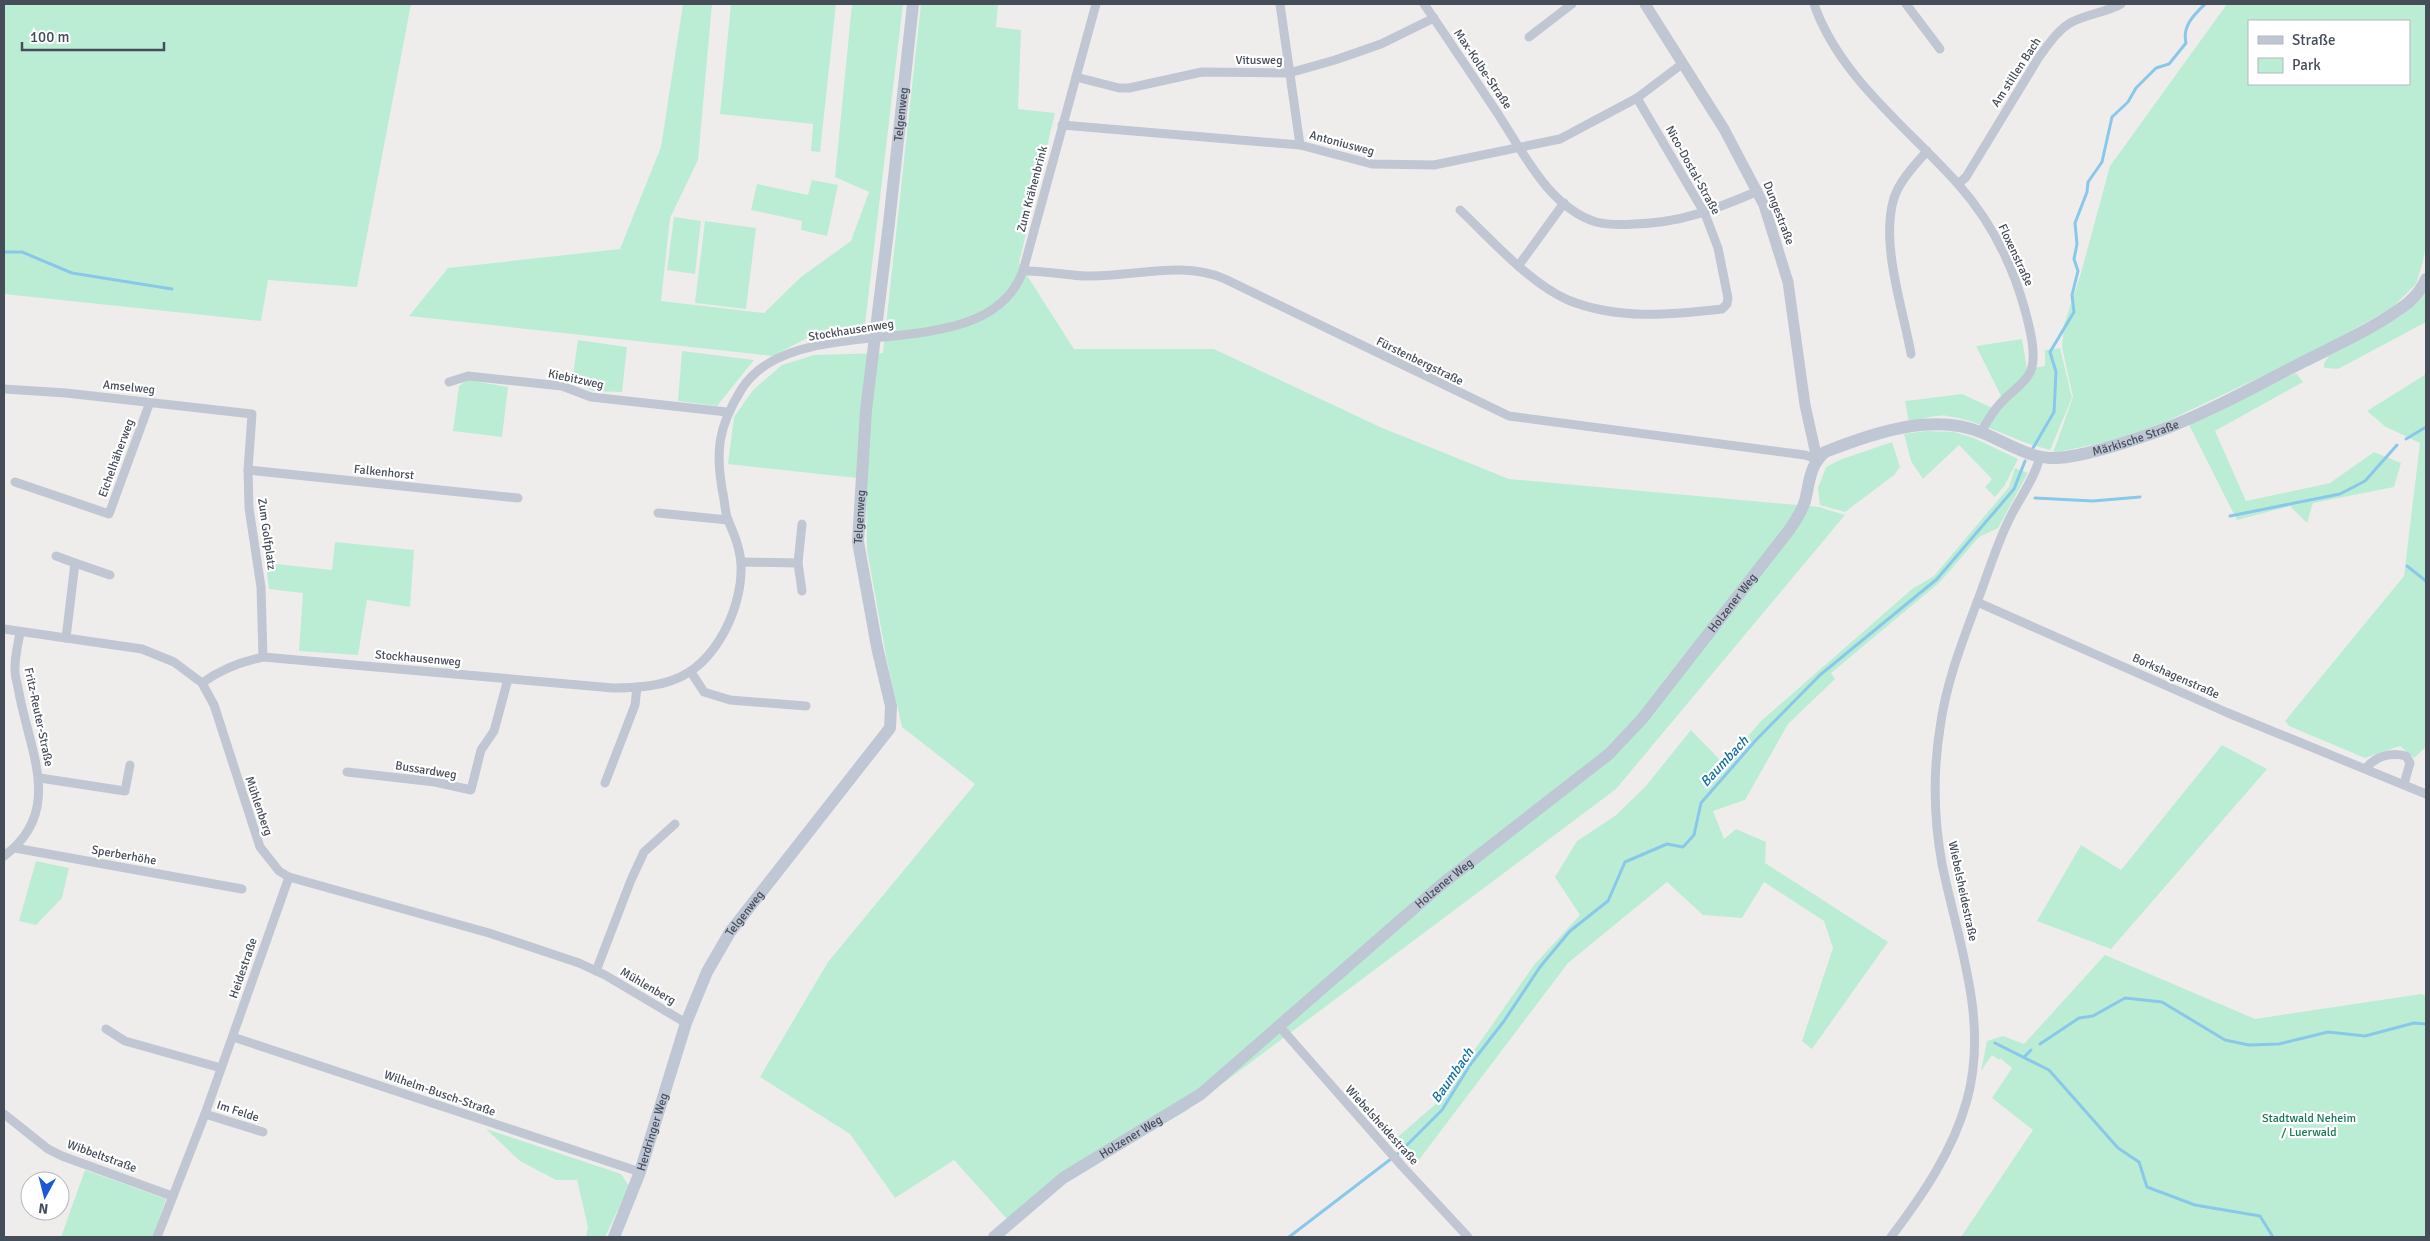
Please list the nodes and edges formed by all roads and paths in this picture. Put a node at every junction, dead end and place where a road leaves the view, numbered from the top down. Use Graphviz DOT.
graph roads {
  1 [pos="913,4"];
  2 [pos="1096,4"];
  3 [pos="1280,4"];
  4 [pos="1424,4"];
  5 [pos="1572,4"];
  6 [pos="1645,4"];
  7 [pos="1814,4"];
  8 [pos="1906,4"];
  9 [pos="2121,4"];
  10 [pos="1434,18"];
  11 [pos="1529,37"];
  12 [pos="1940,48"];
  13 [pos="1682,64"];
  14 [pos="1289,73"];
  15 [pos="1076,77"];
  16 [pos="1637,98"];
  17 [pos="1062,125"];
  18 [pos="1300,145"];
  19 [pos="1519,148"];
  20 [pos="1926,150"];
  21 [pos="1958,184"];
  22 [pos="1758,191"];
  23 [pos="1564,203"];
  24 [pos="1460,210"];
  25 [pos="1704,214"];
  26 [pos="1519,265"];
  27 [pos="1023,271"];
  28 [pos="2426,279"];
  29 [pos="933,330"];
  30 [pos="875,338"];
  31 [pos="1911,354"];
  32 [pos="449,382"];
  33 [pos="4,388"];
  34 [pos="150,402"];
  35 [pos="727,412"];
  36 [pos="252,414"];
  37 [pos="1981,432"];
  38 [pos="2040,457"];
  39 [pos="1817,459"];
  40 [pos="248,470"];
  41 [pos="14,482"];
  42 [pos="518,498"];
  43 [pos="658,513"];
  44 [pos="728,520"];
  45 [pos="802,524"];
  46 [pos="56,556"];
  47 [pos="740,562"];
  48 [pos="75,563"];
  49 [pos="798,563"];
  50 [pos="110,575"];
  51 [pos="802,592"];
  52 [pos="1978,602"];
  53 [pos="4,629"];
  54 [pos="20,632"];
  55 [pos="66,638"];
  56 [pos="263,657"];
  57 [pos="691,672"];
  58 [pos="508,678"];
  59 [pos="202,683"];
  60 [pos="637,687"];
  61 [pos="806,706"];
  62 [pos="130,765"];
  63 [pos="2366,768"];
  64 [pos="348,772"];
  65 [pos="40,778"];
  66 [pos="605,784"];
  67 [pos="2404,784"];
  68 [pos="2426,794"];
  69 [pos="675,824"];
  70 [pos="15,848"];
  71 [pos="4,856"];
  72 [pos="289,876"];
  73 [pos="242,889"];
  74 [pos="596,971"];
  75 [pos="686,1023"];
  76 [pos="1280,1027"];
  77 [pos="106,1030"];
  78 [pos="233,1037"];
  79 [pos="221,1068"];
  80 [pos="4,1114"];
  81 [pos="205,1114"];
  82 [pos="262,1132"];
  83 [pos="640,1172"];
  84 [pos="172,1196"];
  85 [pos="158,1237"];
  86 [pos="614,1237"];
  87 [pos="994,1237"];
  88 [pos="1468,1237"];
  89 [pos="1891,1237"];
  1 -- 30 [label="main road, Telgenweg"];
  2 -- 15 [label="street, Zum Krähenbrink"];
  3 -- 14 [label="street"];
  4 -- 10 [label="street, Max-Kolbe-Straße"];
  5 -- 11 [label="street"];
  6 -- 13 [label="street, Dungestraße"];
  7 -- 20 [label="street, Floxenstraße"];
  8 -- 12 [label="street"];
  9 -- 21 [label="street, Am stillen Bach"];
  10 -- 14 [label="street, Vitusweg"];
  10 -- 19 [label="street, Max-Kolbe-Straße"];
  13 -- 16 [label="street, Antoniusweg"];
  13 -- 22 [label="street, Dungestraße"];
  14 -- 15 [label="street, Vitusweg"];
  14 -- 18 [label="street"];
  15 -- 17 [label="street, Zum Krähenbrink"];
  16 -- 19 [label="street, Antoniusweg"];
  16 -- 25 [label="street, Nico-Dostal-Straße"];
  17 -- 18 [label="street, Antoniusweg"];
  17 -- 27 [label="street, Zum Krähenbrink"];
  18 -- 19 [label="street, Antoniusweg"];
  19 -- 23 [label="street, Max-Kolbe-Straße"];
  20 -- 21 [label="street, Floxenstraße"];
  20 -- 31 [label="street"];
  21 -- 37 [label="street, Floxenstraße"];
  22 -- 25 [label="street"];
  22 -- 39 [label="street, Dungestraße"];
  23 -- 25 [label="street"];
  23 -- 26 [label="street"];
  24 -- 26 [label="street, Nico-Dostal-Straße"];
  25 -- 26 [label="street, Nico-Dostal-Straße"];
  27 -- 29 [label="street, Zum Krähenbrink"];
  27 -- 39 [label="street, Fürstenbergstraße"];
  28 -- 38 [label="main road, Märkische Straße"];
  29 -- 30 [label="street, Stockhausenweg"];
  30 -- 35 [label="street, Stockhausenweg"];
  30 -- 75 [label="main road, Telgenweg"];
  32 -- 35 [label="street, Kiebitzweg"];
  33 -- 34 [label="street, Amselweg"];
  34 -- 36 [label="street, Amselweg"];
  34 -- 41 [label="street, Eichelhäherweg"];
  35 -- 44 [label="street, Stockhausenweg"];
  36 -- 40 [label="street, Zum Golfplatz"];
  37 -- 38 [label="main road, Märkische Straße"];
  37 -- 39 [label="main road, Märkische Straße"];
  38 -- 52 [label="street, Wiebelsheidestraße"];
  39 -- 76 [label="main road, Holzener Weg"];
  40 -- 42 [label="street, Falkenhorst"];
  40 -- 56 [label="street, Zum Golfplatz"];
  43 -- 44 [label="street"];
  44 -- 47 [label="street, Stockhausenweg"];
  45 -- 49 [label="street"];
  46 -- 48 [label="street"];
  47 -- 49 [label="street"];
  47 -- 57 [label="street, Stockhausenweg"];
  48 -- 50 [label="street"];
  48 -- 55 [label="street"];
  49 -- 51 [label="street"];
  52 -- 63 [label="street, Borkshagenstraße"];
  52 -- 89 [label="street, Wiebelsheidestraße"];
  53 -- 54 [label="street, Mühlenberg"];
  54 -- 55 [label="street, Mühlenberg"];
  54 -- 65 [label="street, Fritz-Reuter-Straße"];
  55 -- 59 [label="street, Mühlenberg"];
  56 -- 58 [label="street, Stockhausenweg"];
  56 -- 59 [label="street, Stockhausenweg"];
  57 -- 60 [label="street, Stockhausenweg"];
  57 -- 61 [label="street"];
  58 -- 60 [label="street, Stockhausenweg"];
  58 -- 64 [label="street, Bussardweg"];
  59 -- 72 [label="street, Mühlenberg"];
  60 -- 66 [label="street"];
  62 -- 65 [label="street, Fritz-Reuter-Straße"];
  63 -- 67 [label="street, Borkshagenstraße"];
  63 -- 67 [label="street"];
  65 -- 70 [label="street, Fritz-Reuter-Straße"];
  67 -- 68 [label="street, Borkshagenstraße"];
  69 -- 74 [label="street"];
  70 -- 71 [label="street"];
  70 -- 73 [label="street, Sperberhöhe"];
  72 -- 74 [label="street, Mühlenberg"];
  72 -- 78 [label="street, Heidestraße"];
  74 -- 75 [label="street, Mühlenberg"];
  75 -- 83 [label="main road, Herdringer Weg"];
  76 -- 87 [label="main road, Holzener Weg"];
  76 -- 88 [label="street, Wiebelsheidestraße"];
  77 -- 79 [label="street"];
  78 -- 79 [label="street, Heidestraße"];
  78 -- 83 [label="street, Wilhelm-Busch-Straße"];
  79 -- 81 [label="street, Heidestraße"];
  80 -- 84 [label="street, Wibbeltstraße"];
  81 -- 82 [label="street, Im Felde"];
  81 -- 84 [label="street, Heidestraße"];
  83 -- 86 [label="main road, Herdringer Weg"];
  84 -- 85 [label="street, Heidestraße"];
}
